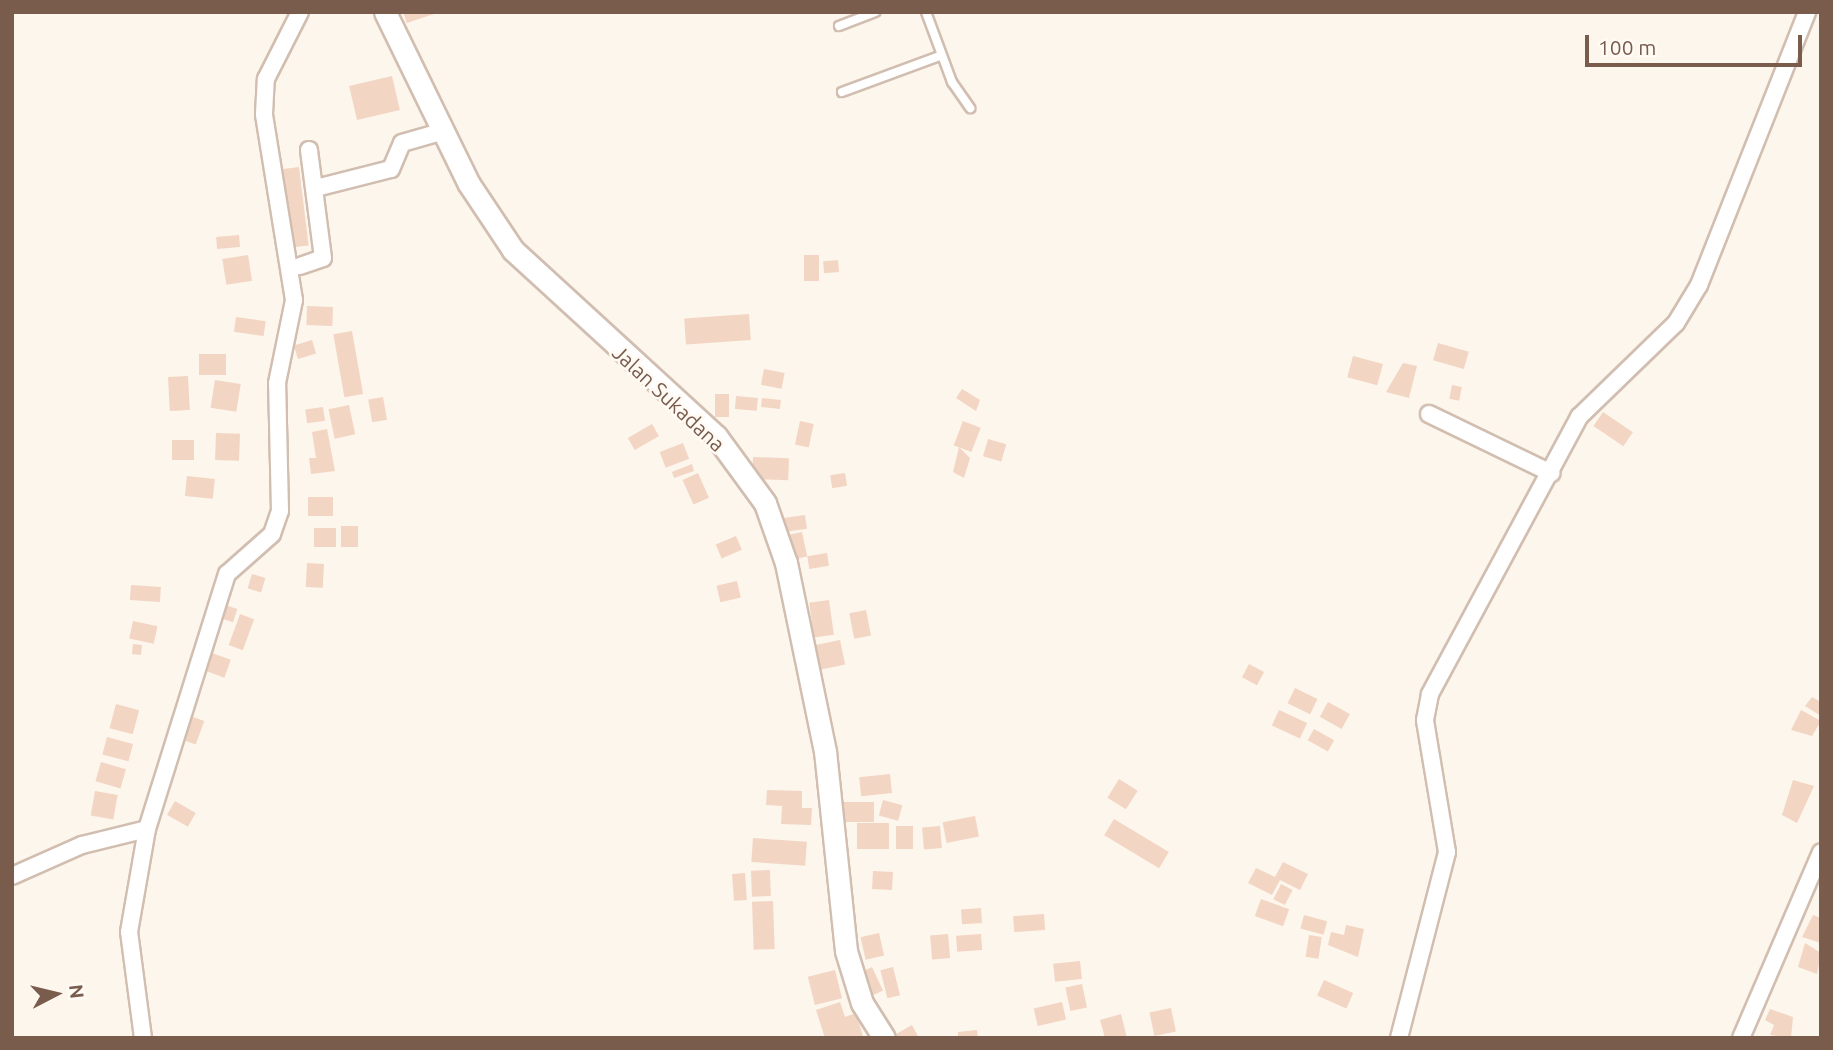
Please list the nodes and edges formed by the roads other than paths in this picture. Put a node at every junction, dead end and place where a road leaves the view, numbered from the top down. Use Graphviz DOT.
graph roads {
  1 [pos="300,12"];
  2 [pos="386,12"];
  3 [pos="875,12"];
  4 [pos="926,12"];
  5 [pos="1807,12"];
  6 [pos="839,26"];
  7 [pos="940,56"];
  8 [pos="842,92"];
  9 [pos="970,108"];
  10 [pos="440,132"];
  11 [pos="309,150"];
  12 [pos="316,188"];
  13 [pos="300,266"];
  14 [pos="1429,414"];
  15 [pos="1551,473"];
  16 [pos="147,829"];
  17 [pos="1821,852"];
  18 [pos="12,876"];
  19 [pos="143,1038"];
  20 [pos="884,1038"];
  21 [pos="1399,1038"];
  22 [pos="1741,1038"];
  1 -- 16 [label="street"];
  2 -- 10 [label="main road, Jalan Sukadana"];
  3 -- 6 [label="lane"];
  4 -- 7 [label="lane"];
  5 -- 15 [label="street"];
  7 -- 8 [label="lane"];
  7 -- 9 [label="lane"];
  10 -- 12 [label="street"];
  10 -- 20 [label="main road, Jalan Sukadana"];
  11 -- 12 [label="street"];
  12 -- 13 [label="street"];
  14 -- 15 [label="street"];
  15 -- 21 [label="street"];
  16 -- 18 [label="street"];
  16 -- 19 [label="street"];
  17 -- 22 [label="street"];
}
